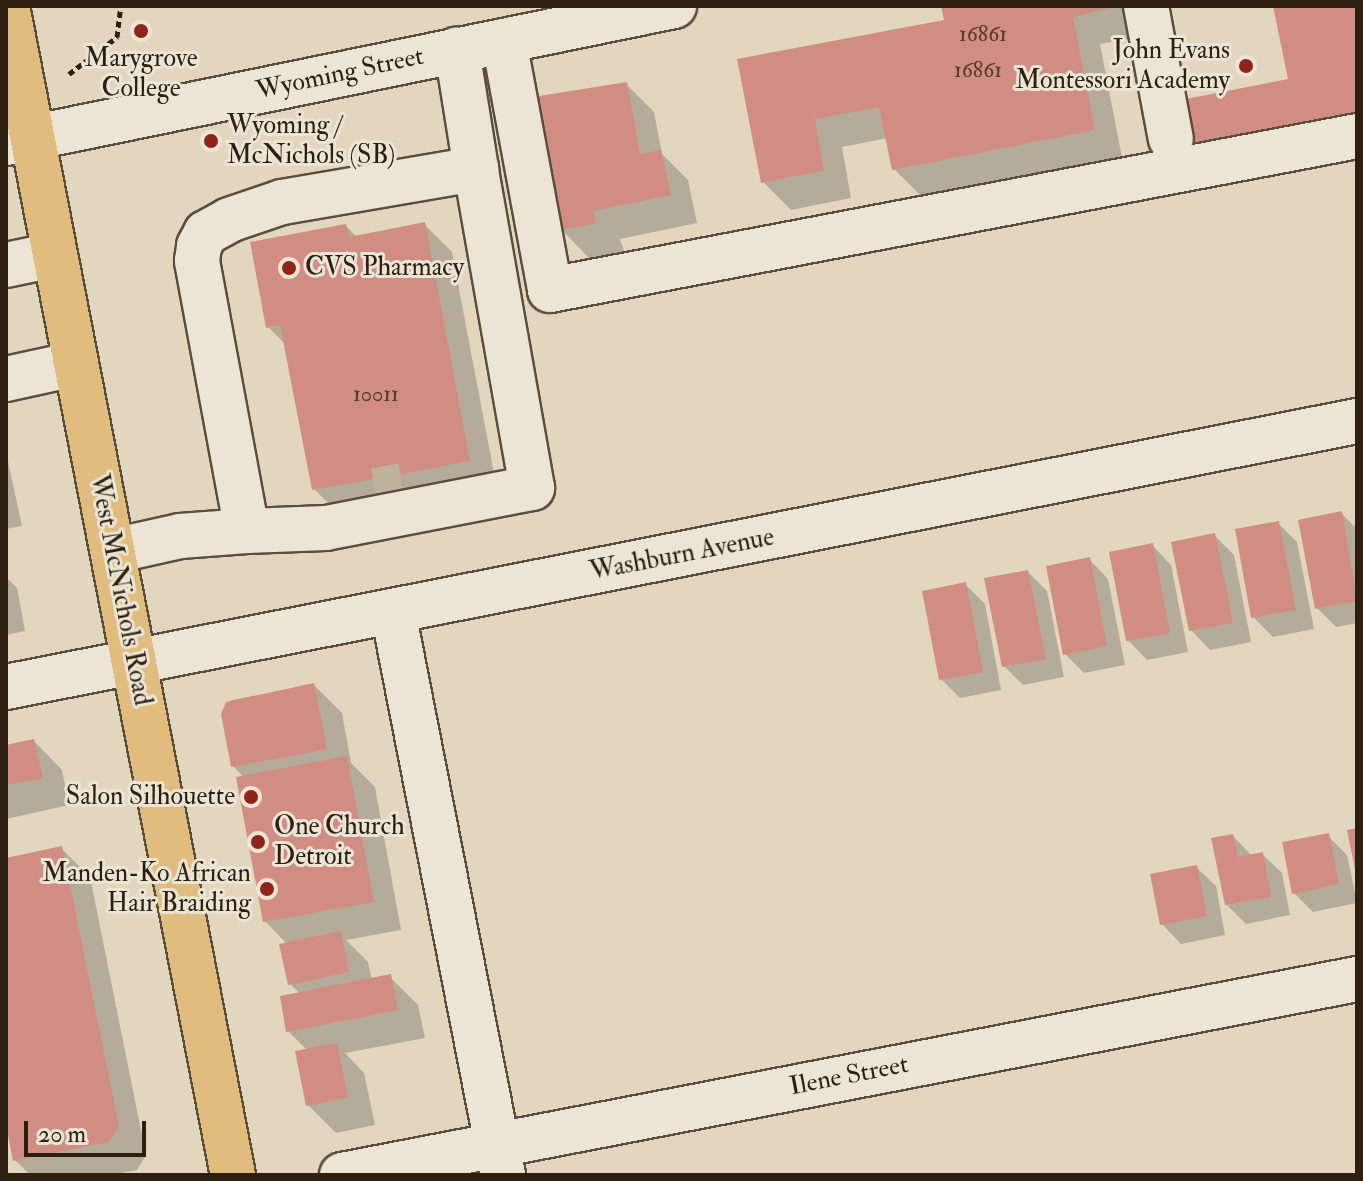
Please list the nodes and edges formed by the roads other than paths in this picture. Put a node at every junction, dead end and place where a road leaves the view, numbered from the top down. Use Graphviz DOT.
graph roads {
  1 [pos="7,6"];
  2 [pos="674,6"];
  3 [pos="1146,6"];
  4 [pos="504,41"];
  5 [pos="457,50"];
  6 [pos="1357,136"];
  7 [pos="1171,139"];
  8 [pos="19,140"];
  9 [pos="476,169"];
  10 [pos="54,255"];
  11 [pos="6,265"];
  12 [pos="75,364"];
  13 [pos="6,379"];
  14 [pos="1357,421"];
  15 [pos="465,501"];
  16 [pos="258,530"];
  17 [pos="113,551"];
  18 [pos="393,612"];
  19 [pos="134,662"];
  20 [pos="6,687"];
  21 [pos="1357,979"];
  22 [pos="500,1159"];
  23 [pos="233,1175"];
  24 [pos="342,1175"];
  1 -- 8 [label="main road, West McNichols Road"];
  2 -- 4 [label="street, Wyoming Street"];
  3 -- 7 [label="street"];
  4 -- 5 [label="street, Wyoming Street"];
  4 -- 6 [label="street"];
  5 -- 8 [label="street, Wyoming Street"];
  5 -- 9 [label="street"];
  8 -- 10 [label="main road, West McNichols Road"];
  9 -- 15 [label="street"];
  9 -- 16 [label="street"];
  10 -- 11 [label="street"];
  10 -- 12 [label="main road, West McNichols Road"];
  12 -- 13 [label="street"];
  12 -- 17 [label="main road, West McNichols Road"];
  14 -- 18 [label="street, Washburn Avenue"];
  15 -- 16 [label="street"];
  15 -- 16 [label="street"];
  16 -- 17 [label="street"];
  17 -- 19 [label="main road, West McNichols Road"];
  18 -- 19 [label="street, Washburn Avenue"];
  18 -- 22 [label="street"];
  19 -- 20 [label="street, Washburn Avenue"];
  19 -- 23 [label="main road, West McNichols Road"];
  21 -- 22 [label="street, Ilene Street"];
  22 -- 24 [label="street, Ilene Street"];
}
